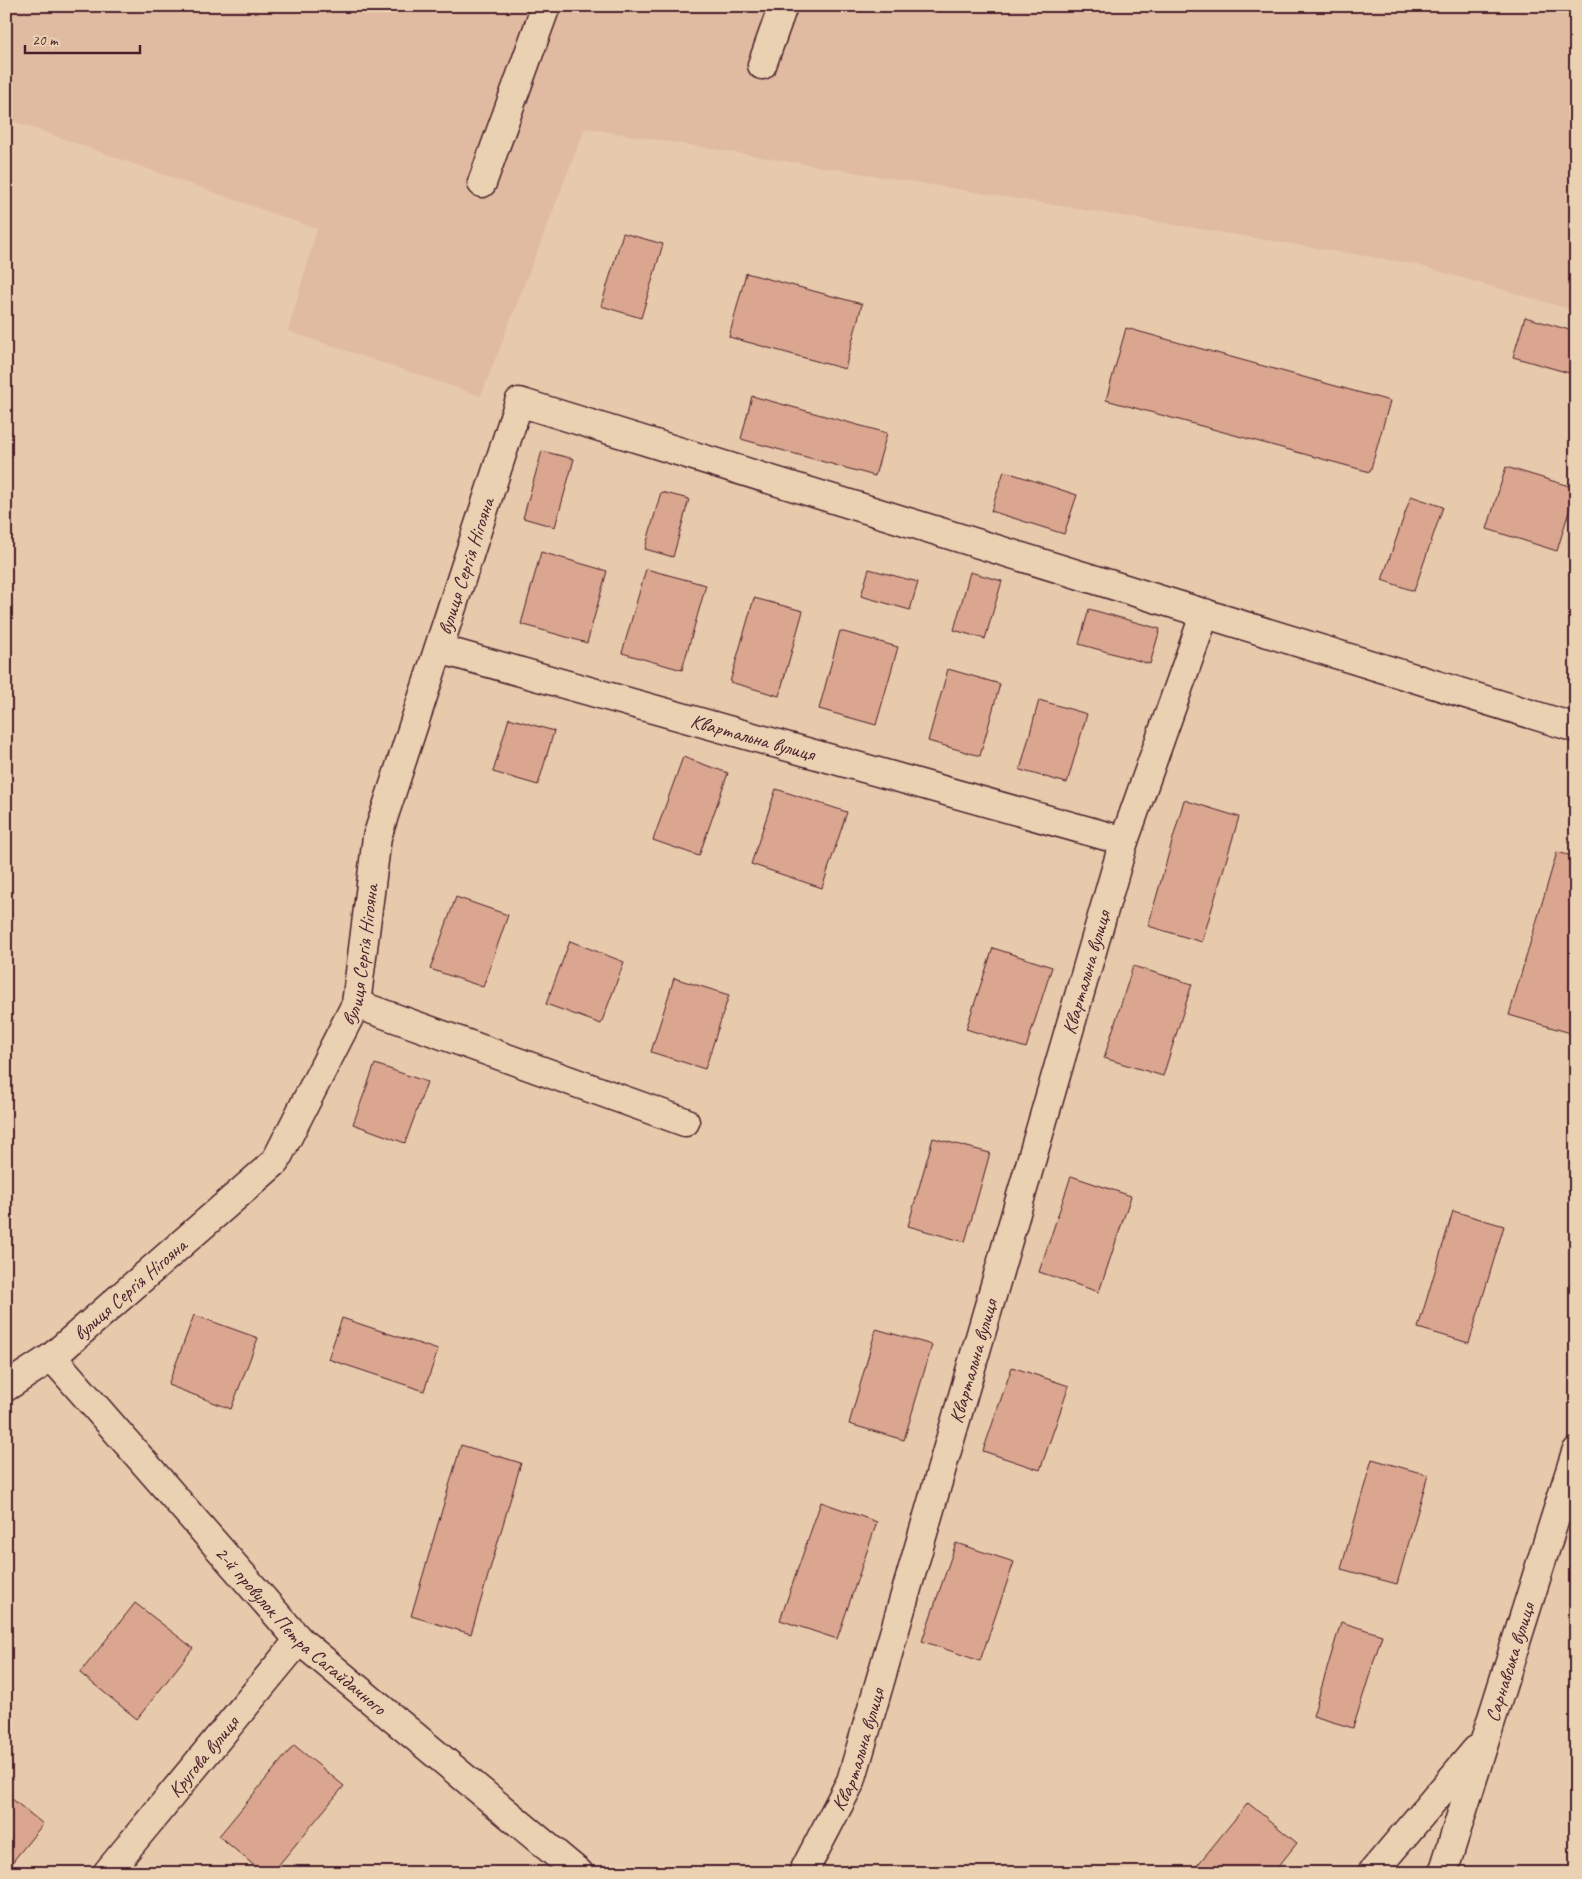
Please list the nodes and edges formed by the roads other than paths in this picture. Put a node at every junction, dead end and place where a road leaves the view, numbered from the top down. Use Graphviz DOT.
graph roads {
  1 [pos="546,6"];
  2 [pos="783,6"];
  3 [pos="762,65"];
  4 [pos="482,183"];
  5 [pos="1205,613"];
  6 [pos="439,649"];
  7 [pos="1576,728"];
  8 [pos="1124,841"];
  9 [pos="356,1004"];
  10 [pos="685,1122"];
  11 [pos="52,1357"];
  12 [pos="6,1387"];
  13 [pos="1576,1452"];
  14 [pos="299,1640"];
  15 [pos="1485,1740"];
  16 [pos="107,1873"];
  17 [pos="579,1873"];
  18 [pos="803,1873"];
  19 [pos="1372,1873"];
  20 [pos="1443,1873"];
  1 -- 4 [label="street"];
  2 -- 3 [label="street"];
  5 -- 6 [label="street, вулиця Сергія Нігояна"];
  5 -- 7 [label="street"];
  5 -- 8 [label="street, Квартальна вулиця"];
  6 -- 8 [label="street, Квартальна вулиця"];
  6 -- 9 [label="street, вулиця Сергія Нігояна"];
  8 -- 18 [label="street, Квартальна вулиця"];
  9 -- 10 [label="street"];
  9 -- 11 [label="street, вулиця Сергія Нігояна"];
  11 -- 12 [label="street, вулиця Сергія Нігояна"];
  11 -- 14 [label="street, 2-й провулок Петра Сагайдачного"];
  13 -- 15 [label="street, Сарнавська вулиця"];
  14 -- 16 [label="street, Кругова вулиця"];
  14 -- 17 [label="street, 2-й провулок Петра Сагайдачного"];
  15 -- 19 [label="street"];
  15 -- 20 [label="street, Сарнавська вулиця"];
}
